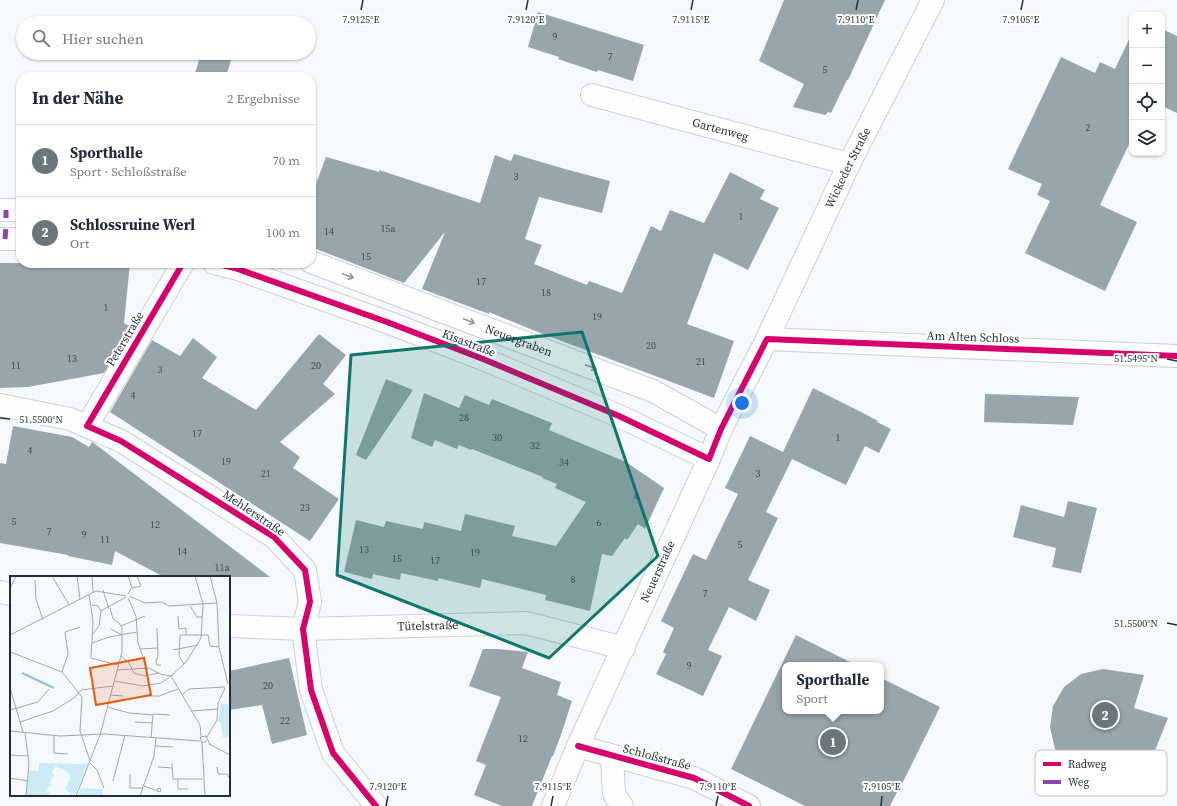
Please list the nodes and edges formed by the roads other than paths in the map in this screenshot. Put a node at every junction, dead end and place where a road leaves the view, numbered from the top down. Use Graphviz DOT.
graph roads {
  1 [pos="933,0"];
  2 [pos="592,95"];
  3 [pos="850,164"];
  4 [pos="0,210"];
  5 [pos="16,210"];
  6 [pos="0,239"];
  7 [pos="16,239"];
  8 [pos="316,264"];
  9 [pos="180,268"];
  10 [pos="235,268"];
  11 [pos="767,339"];
  12 [pos="1177,356"];
  13 [pos="0,406"];
  14 [pos="87,426"];
  15 [pos="721,429"];
  16 [pos="709,459"];
  17 [pos="0,592"];
  18 [pos="10,594"];
  19 [pos="230,626"];
  20 [pos="303,629"];
  21 [pos="624,648"];
  22 [pos="578,746"];
  23 [pos="612,756"];
  24 [pos="376,806"];
  25 [pos="553,806"];
  26 [pos="622,806"];
  27 [pos="749,806"];
  1 -- 3 [label="street, Wickeder Straße"];
  2 -- 3 [label="street, Gartenweg"];
  3 -- 11 [label="street, Wickeder Straße"];
  4 -- 5 [label="street"];
  6 -- 7 [label="street"];
  8 -- 15 [label="street, Neuergraben, one-way"];
  9 -- 14 [label="street, Peterstraße"];
  10 -- 16 [label="street, Kisastraße"];
  11 -- 12 [label="street, Am Alten Schloss"];
  11 -- 15 [label="street, Neuerstraße"];
  13 -- 14 [label="street, Mehlerstraße"];
  14 -- 20 [label="street, Mehlerstraße"];
  15 -- 16 [label="street, Neuerstraße"];
  16 -- 21 [label="street, Neuerstraße"];
  17 -- 18 [label="street"];
  19 -- 20 [label="street, Tütelstraße"];
  20 -- 21 [label="street, Tütelstraße"];
  20 -- 24 [label="street, Mehlerstraße"];
  21 -- 22 [label="street, Neuerstraße"];
  22 -- 23 [label="street, Schloßstraße"];
  22 -- 25 [label="street, Neuerstraße"];
  23 -- 26 [label="street"];
  23 -- 27 [label="street, Schloßstraße"];
}
